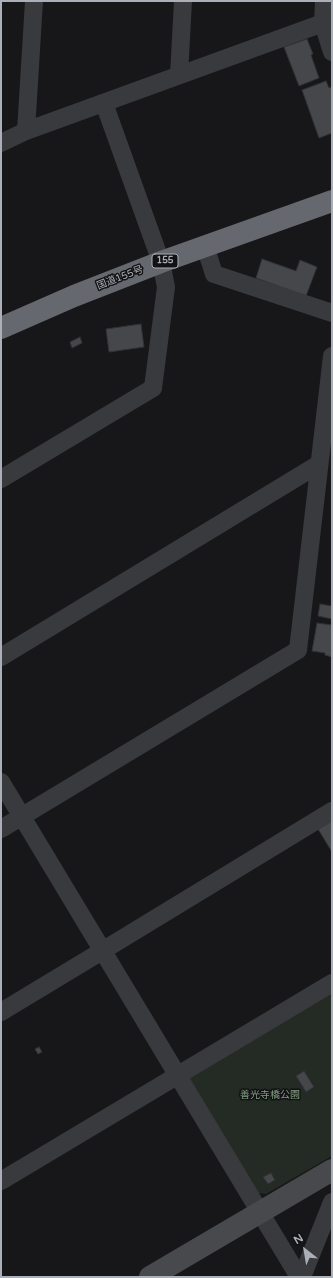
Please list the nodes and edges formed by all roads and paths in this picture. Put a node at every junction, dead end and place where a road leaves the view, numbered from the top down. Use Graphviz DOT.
graph roads {
  1 [pos="34,1"];
  2 [pos="183,1"];
  3 [pos="324,1"];
  4 [pos="322,23"];
  5 [pos="332,52"];
  6 [pos="179,75"];
  7 [pos="104,103"];
  8 [pos="26,131"];
  9 [pos="1,143"];
  10 [pos="332,201"];
  11 [pos="205,246"];
  12 [pos="161,262"];
  13 [pos="332,313"];
  14 [pos="1,328"];
  15 [pos="332,356"];
  16 [pos="319,464"];
  17 [pos="1,478"];
  18 [pos="1,657"];
  19 [pos="1,782"];
  20 [pos="332,811"];
  21 [pos="22,816"];
  22 [pos="1,829"];
  23 [pos="102,951"];
  24 [pos="332,983"];
  25 [pos="1,1012"];
  26 [pos="178,1076"];
  27 [pos="332,1170"];
  28 [pos="1,1181"];
  29 [pos="332,1202"];
  30 [pos="259,1212"];
  31 [pos="150,1277"];
  32 [pos="301,1277"];
  1 -- 8 [label="street"];
  2 -- 6 [label="street"];
  3 -- 4 [label="street"];
  4 -- 5 [label="street"];
  4 -- 6 [label="street"];
  6 -- 7 [label="street"];
  7 -- 8 [label="street"];
  7 -- 12 [label="street"];
  8 -- 9 [label="street"];
  10 -- 11 [label="highway, 国道155号 / 155"];
  11 -- 12 [label="highway, 国道155号 / 155"];
  11 -- 13 [label="street"];
  12 -- 14 [label="highway, 国道155号 / 155"];
  12 -- 17 [label="street"];
  15 -- 16 [label="street"];
  16 -- 18 [label="street"];
  16 -- 21 [label="street"];
  19 -- 21 [label="street"];
  20 -- 23 [label="street"];
  21 -- 22 [label="street"];
  21 -- 23 [label="street"];
  23 -- 25 [label="street"];
  23 -- 26 [label="street"];
  24 -- 26 [label="street"];
  26 -- 28 [label="street"];
  26 -- 30 [label="street"];
  27 -- 30 [label="street"];
  29 -- 32 [label="street"];
  30 -- 31 [label="street"];
  30 -- 32 [label="street"];
}
